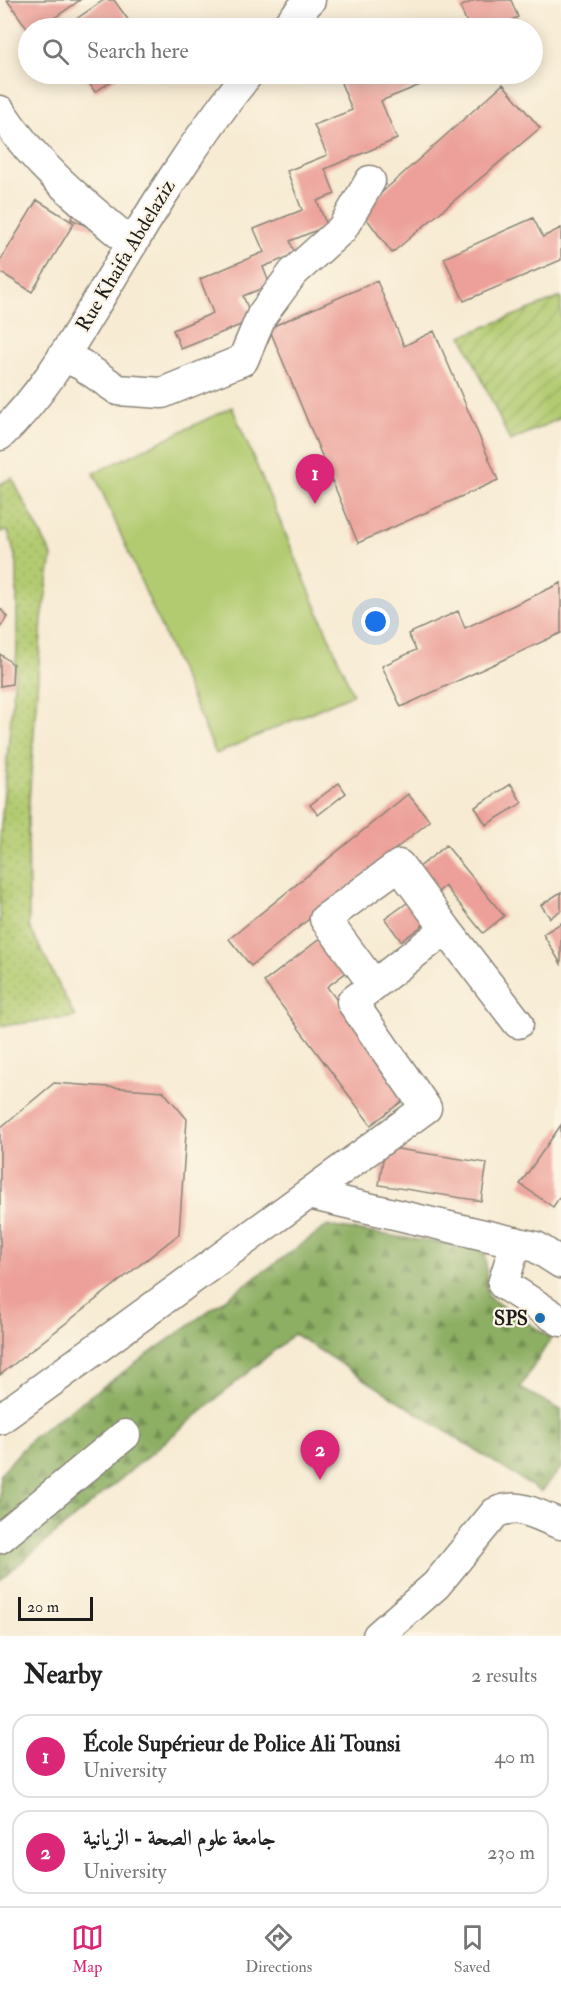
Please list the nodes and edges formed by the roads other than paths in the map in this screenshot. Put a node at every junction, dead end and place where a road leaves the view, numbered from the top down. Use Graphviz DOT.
graph roads {
  1 [pos="310,0"];
  2 [pos="294,18"];
  3 [pos="241,84"];
  4 [pos="0,111"];
  5 [pos="370,181"];
  6 [pos="132,244"];
  7 [pos="63,356"];
  8 [pos="0,435"];
  9 [pos="446,929"];
  10 [pos="374,985"];
  11 [pos="518,1023"];
  12 [pos="308,1194"];
  13 [pos="516,1242"];
  14 [pos="561,1263"];
  15 [pos="561,1321"];
  16 [pos="0,1419"];
  17 [pos="124,1435"];
  18 [pos="553,1516"];
  19 [pos="0,1538"];
  20 [pos="378,1636"];
  1 -- 2 [label="street"];
  3 -- 6 [label="street, Rue Khaifa Abdelaziz"];
  4 -- 6 [label="street"];
  5 -- 7 [label="street"];
  6 -- 7 [label="street, Rue Khaifa Abdelaziz"];
  7 -- 8 [label="street, Rue Khaifa Abdelaziz"];
  9 -- 10 [label="street"];
  9 -- 10 [label="street"];
  9 -- 11 [label="street"];
  10 -- 12 [label="street"];
  12 -- 13 [label="street"];
  12 -- 16 [label="street"];
  13 -- 14 [label="street"];
  13 -- 15 [label="street"];
  17 -- 19 [label="street"];
  18 -- 20 [label="street"];
}
